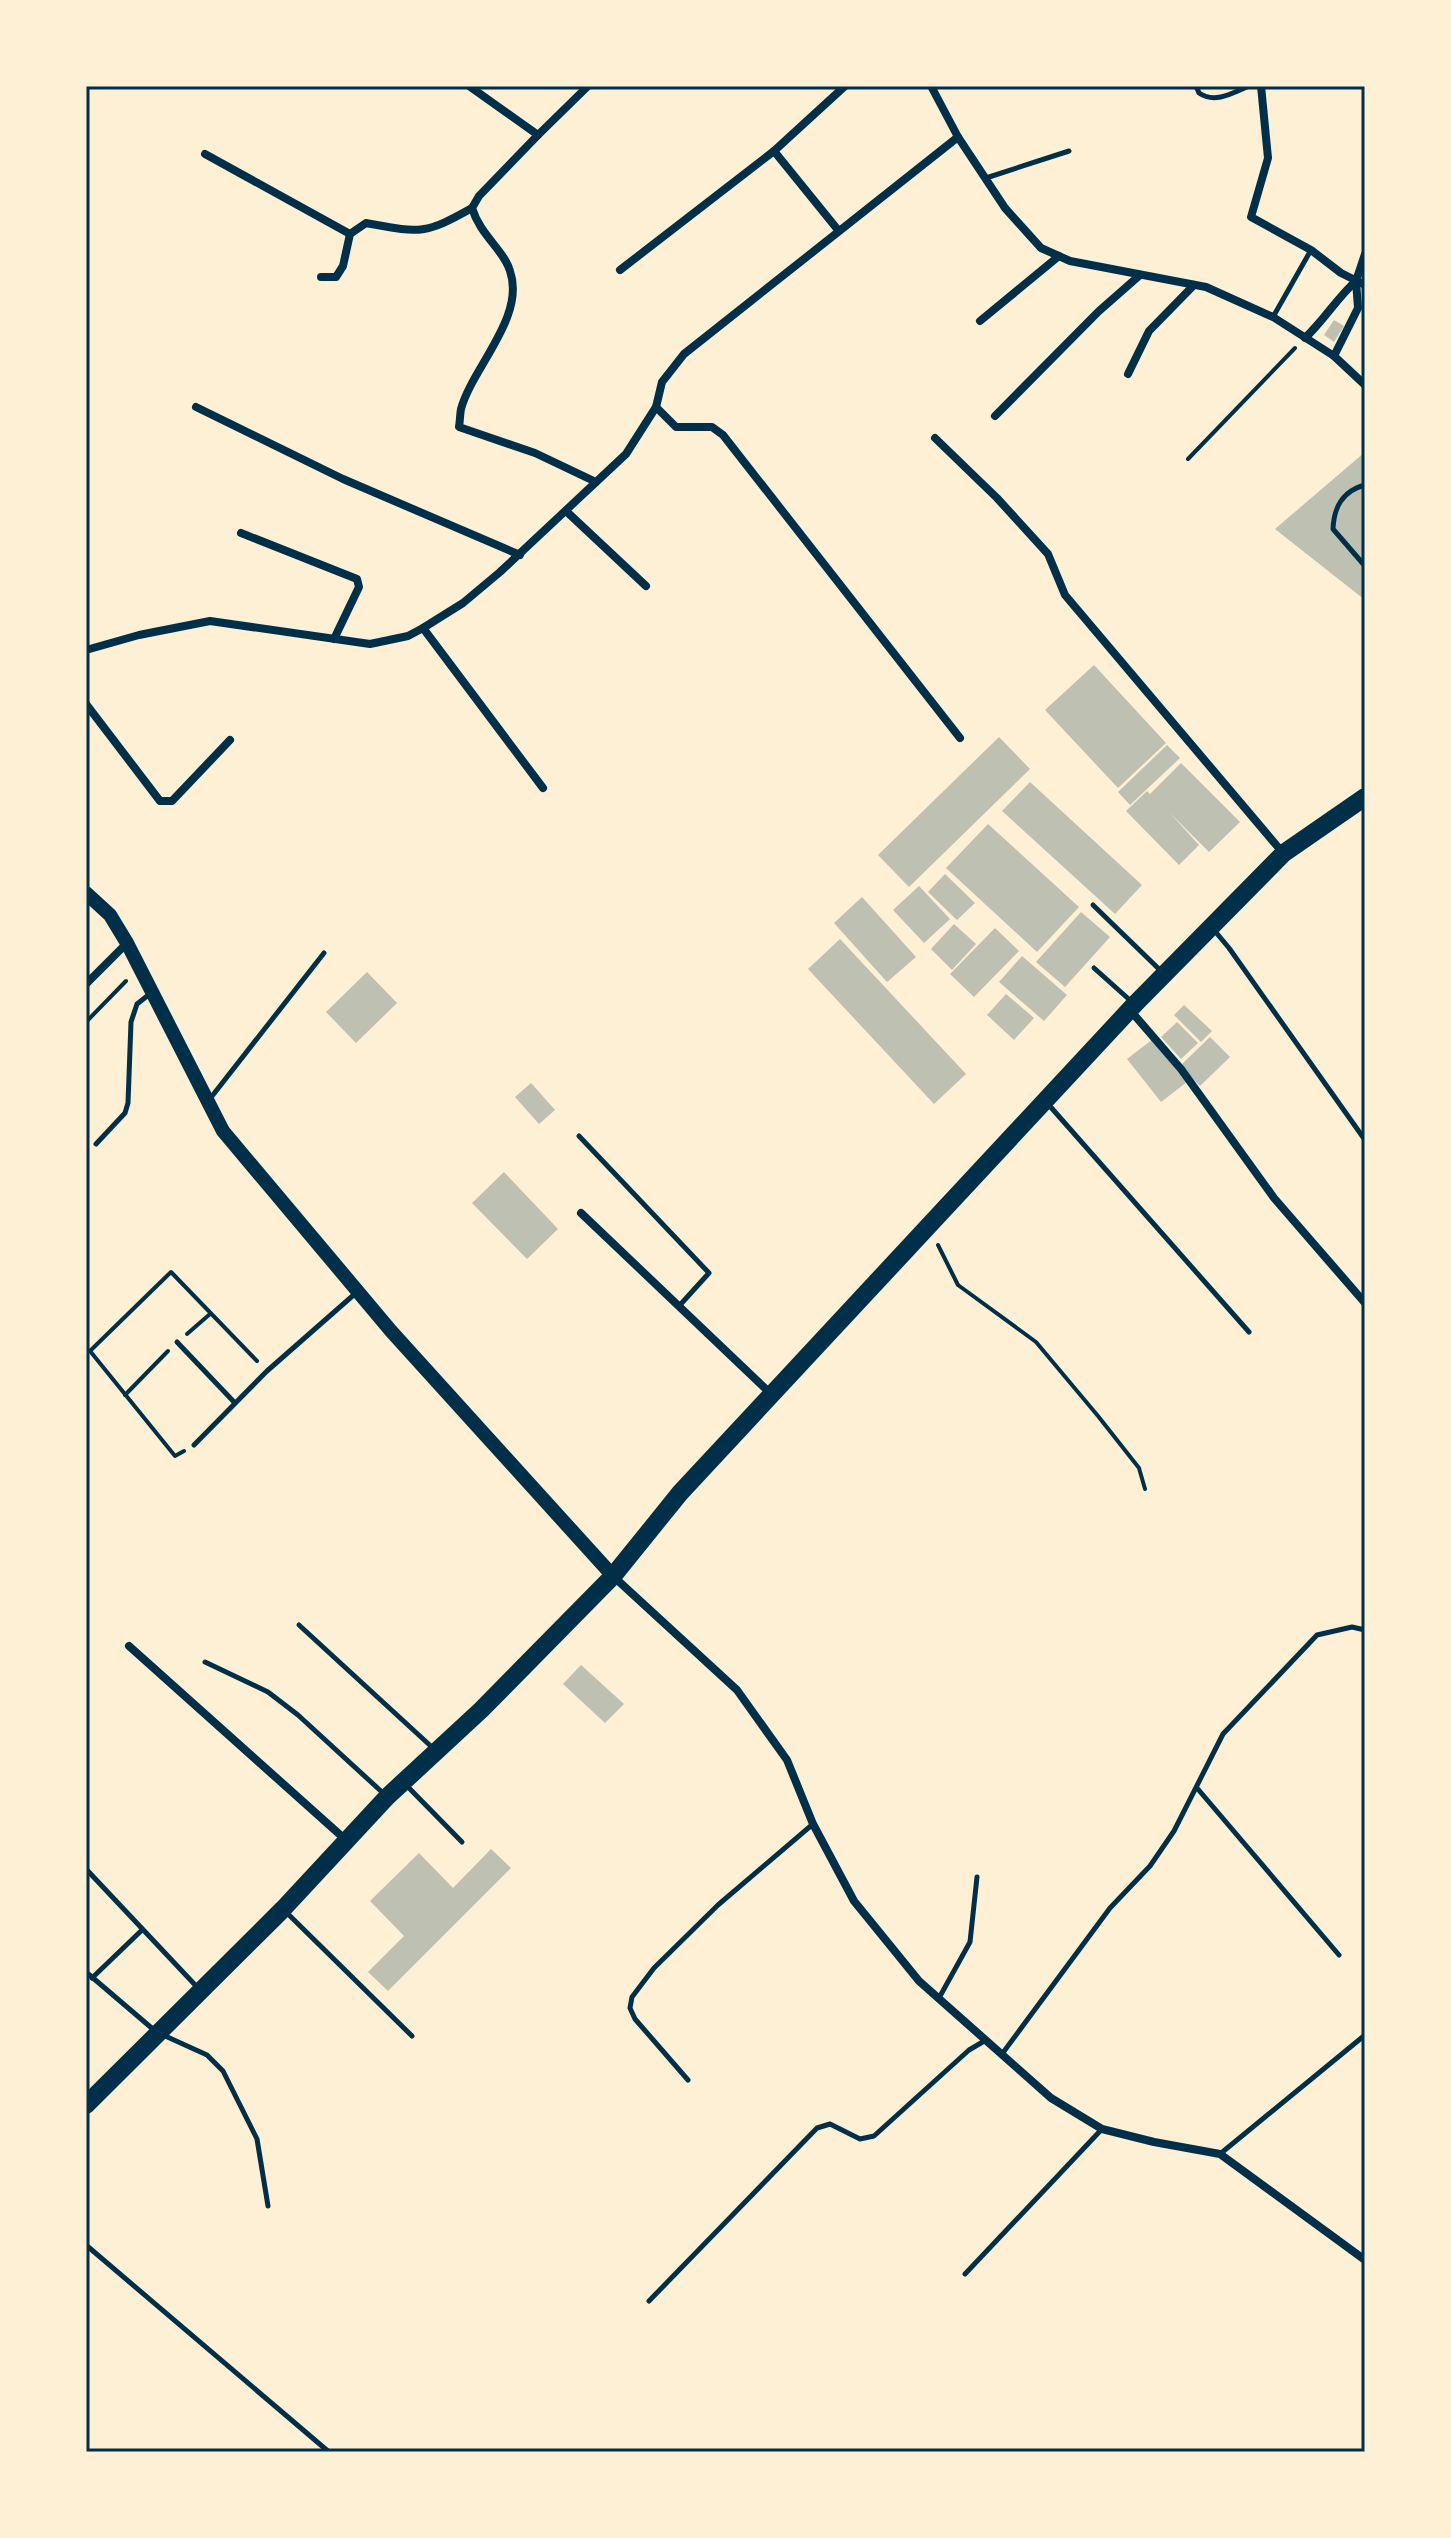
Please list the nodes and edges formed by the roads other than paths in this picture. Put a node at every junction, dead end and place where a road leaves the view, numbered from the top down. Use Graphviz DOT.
graph roads {
  1 [pos="469,86"];
  2 [pos="588,86"];
  3 [pos="845,86"];
  4 [pos="931,86"];
  5 [pos="1196,86"];
  6 [pos="1249,86"];
  7 [pos="1261,86"];
  8 [pos="538,135"];
  9 [pos="958,137"];
  10 [pos="774,151"];
  11 [pos="1069,151"];
  12 [pos="205,154"];
  13 [pos="985,179"];
  14 [pos="472,208"];
  15 [pos="838,230"];
  16 [pos="350,234"];
  17 [pos="1311,250"];
  18 [pos="1365,254"];
  19 [pos="1059,256"];
  20 [pos="620,270"];
  21 [pos="1140,275"];
  22 [pos="321,277"];
  23 [pos="1361,283"];
  24 [pos="1194,285"];
  25 [pos="1273,317"];
  26 [pos="980,321"];
  27 [pos="1305,338"];
  28 [pos="1334,356"];
  29 [pos="1128,374"];
  30 [pos="1365,385"];
  31 [pos="196,407"];
  32 [pos="656,407"];
  33 [pos="995,416"];
  34 [pos="935,438"];
  35 [pos="596,482"];
  36 [pos="1365,485"];
  37 [pos="566,511"];
  38 [pos="241,533"];
  39 [pos="520,555"];
  40 [pos="1365,566"];
  41 [pos="646,586"];
  42 [pos="423,628"];
  43 [pos="334,639"];
  44 [pos="86,650"];
  45 [pos="86,704"];
  46 [pos="960,738"];
  47 [pos="230,740"];
  48 [pos="543,788"];
  49 [pos="1365,797"];
  50 [pos="1284,853"];
  51 [pos="86,893"];
  52 [pos="1093,905"];
  53 [pos="1211,927"];
  54 [pos="127,943"];
  55 [pos="324,953"];
  56 [pos="1094,968"];
  57 [pos="1165,974"];
  58 [pos="86,984"];
  59 [pos="152,992"];
  60 [pos="1132,1007"];
  61 [pos="1045,1100"];
  62 [pos="207,1102"];
  63 [pos="579,1136"];
  64 [pos="1365,1140"];
  65 [pos="96,1144"];
  66 [pos="581,1213"];
  67 [pos="357,1292"];
  68 [pos="1365,1303"];
  69 [pos="680,1305"];
  70 [pos="1249,1332"];
  71 [pos="177,1342"];
  72 [pos="771,1394"];
  73 [pos="235,1403"];
  74 [pos="194,1445"];
  75 [pos="613,1576"];
  76 [pos="299,1625"];
  77 [pos="1365,1630"];
  78 [pos="129,1646"];
  79 [pos="205,1662"];
  80 [pos="437,1752"];
  81 [pos="403,1783"];
  82 [pos="1197,1788"];
  83 [pos="387,1797"];
  84 [pos="813,1824"];
  85 [pos="347,1841"];
  86 [pos="462,1842"];
  87 [pos="86,1869"];
  88 [pos="977,1877"];
  89 [pos="283,1909"];
  90 [pos="142,1930"];
  91 [pos="1339,1955"];
  92 [pos="86,1972"];
  93 [pos="92,1978"];
  94 [pos="201,1991"];
  95 [pos="939,1998"];
  96 [pos="158,2033"];
  97 [pos="1365,2035"];
  98 [pos="412,2036"];
  99 [pos="987,2039"];
  100 [pos="1002,2054"];
  101 [pos="688,2080"];
  102 [pos="86,2105"];
  103 [pos="1102,2129"];
  104 [pos="1220,2154"];
  105 [pos="268,2206"];
  106 [pos="86,2245"];
  107 [pos="1365,2260"];
  108 [pos="965,2274"];
  109 [pos="649,2301"];
  110 [pos="329,2452"];
  1 -- 8 [label="street"];
  2 -- 8 [label="street"];
  3 -- 10 [label="street"];
  4 -- 9 [label="street"];
  5 -- 6 [label="lane"];
  7 -- 17 [label="street"];
  8 -- 14 [label="street"];
  9 -- 13 [label="street"];
  9 -- 15 [label="street"];
  10 -- 15 [label="street"];
  10 -- 20 [label="street"];
  11 -- 13 [label="lane"];
  12 -- 16 [label="street"];
  13 -- 19 [label="street"];
  14 -- 16 [label="street"];
  14 -- 35 [label="street"];
  15 -- 32 [label="street"];
  16 -- 22 [label="street"];
  17 -- 23 [label="street"];
  17 -- 25 [label="lane"];
  18 -- 23 [label="street"];
  19 -- 21 [label="street"];
  19 -- 26 [label="street"];
  21 -- 24 [label="street"];
  21 -- 33 [label="street"];
  23 -- 27 [label="street"];
  23 -- 28 [label="street"];
  24 -- 25 [label="street"];
  24 -- 29 [label="street"];
  25 -- 27 [label="street"];
  27 -- 28 [label="street"];
  28 -- 30 [label="street"];
  31 -- 39 [label="street"];
  32 -- 35 [label="street"];
  32 -- 46 [label="street"];
  34 -- 50 [label="street"];
  35 -- 37 [label="street"];
  36 -- 40 [label="lane"];
  37 -- 39 [label="street"];
  37 -- 41 [label="street"];
  38 -- 43 [label="street"];
  39 -- 42 [label="street"];
  42 -- 43 [label="street"];
  42 -- 48 [label="street"];
  43 -- 44 [label="street"];
  45 -- 47 [label="street"];
  49 -- 50 [label="highway"];
  50 -- 53 [label="highway"];
  51 -- 54 [label="street"];
  52 -- 57 [label="lane"];
  53 -- 57 [label="highway"];
  53 -- 64 [label="lane"];
  54 -- 58 [label="street"];
  54 -- 59 [label="street"];
  55 -- 62 [label="lane"];
  56 -- 60 [label="lane"];
  57 -- 60 [label="highway"];
  59 -- 62 [label="street"];
  59 -- 65 [label="lane"];
  60 -- 61 [label="highway"];
  60 -- 68 [label="street"];
  61 -- 70 [label="lane"];
  61 -- 72 [label="highway"];
  62 -- 67 [label="street"];
  63 -- 69 [label="lane"];
  66 -- 69 [label="street"];
  67 -- 73 [label="lane"];
  67 -- 75 [label="street"];
  69 -- 72 [label="street"];
  71 -- 73 [label="lane"];
  72 -- 75 [label="highway"];
  73 -- 74 [label="lane"];
  75 -- 80 [label="highway"];
  75 -- 84 [label="street"];
  76 -- 80 [label="lane"];
  77 -- 82 [label="lane"];
  78 -- 85 [label="street"];
  79 -- 83 [label="lane"];
  80 -- 81 [label="highway"];
  81 -- 83 [label="highway"];
  81 -- 86 [label="lane"];
  82 -- 91 [label="lane"];
  82 -- 100 [label="lane"];
  83 -- 85 [label="highway"];
  84 -- 95 [label="street"];
  84 -- 101 [label="lane"];
  85 -- 89 [label="highway"];
  87 -- 90 [label="lane"];
  88 -- 95 [label="lane"];
  89 -- 94 [label="highway"];
  89 -- 98 [label="lane"];
  90 -- 93 [label="lane"];
  90 -- 94 [label="lane"];
  92 -- 93 [label="lane"];
  93 -- 96 [label="lane"];
  94 -- 96 [label="highway"];
  95 -- 99 [label="street"];
  96 -- 102 [label="highway"];
  96 -- 105 [label="lane"];
  97 -- 104 [label="lane"];
  99 -- 100 [label="street"];
  99 -- 109 [label="lane"];
  100 -- 103 [label="street"];
  103 -- 104 [label="street"];
  103 -- 108 [label="lane"];
  104 -- 107 [label="street"];
  106 -- 110 [label="lane"];
}
